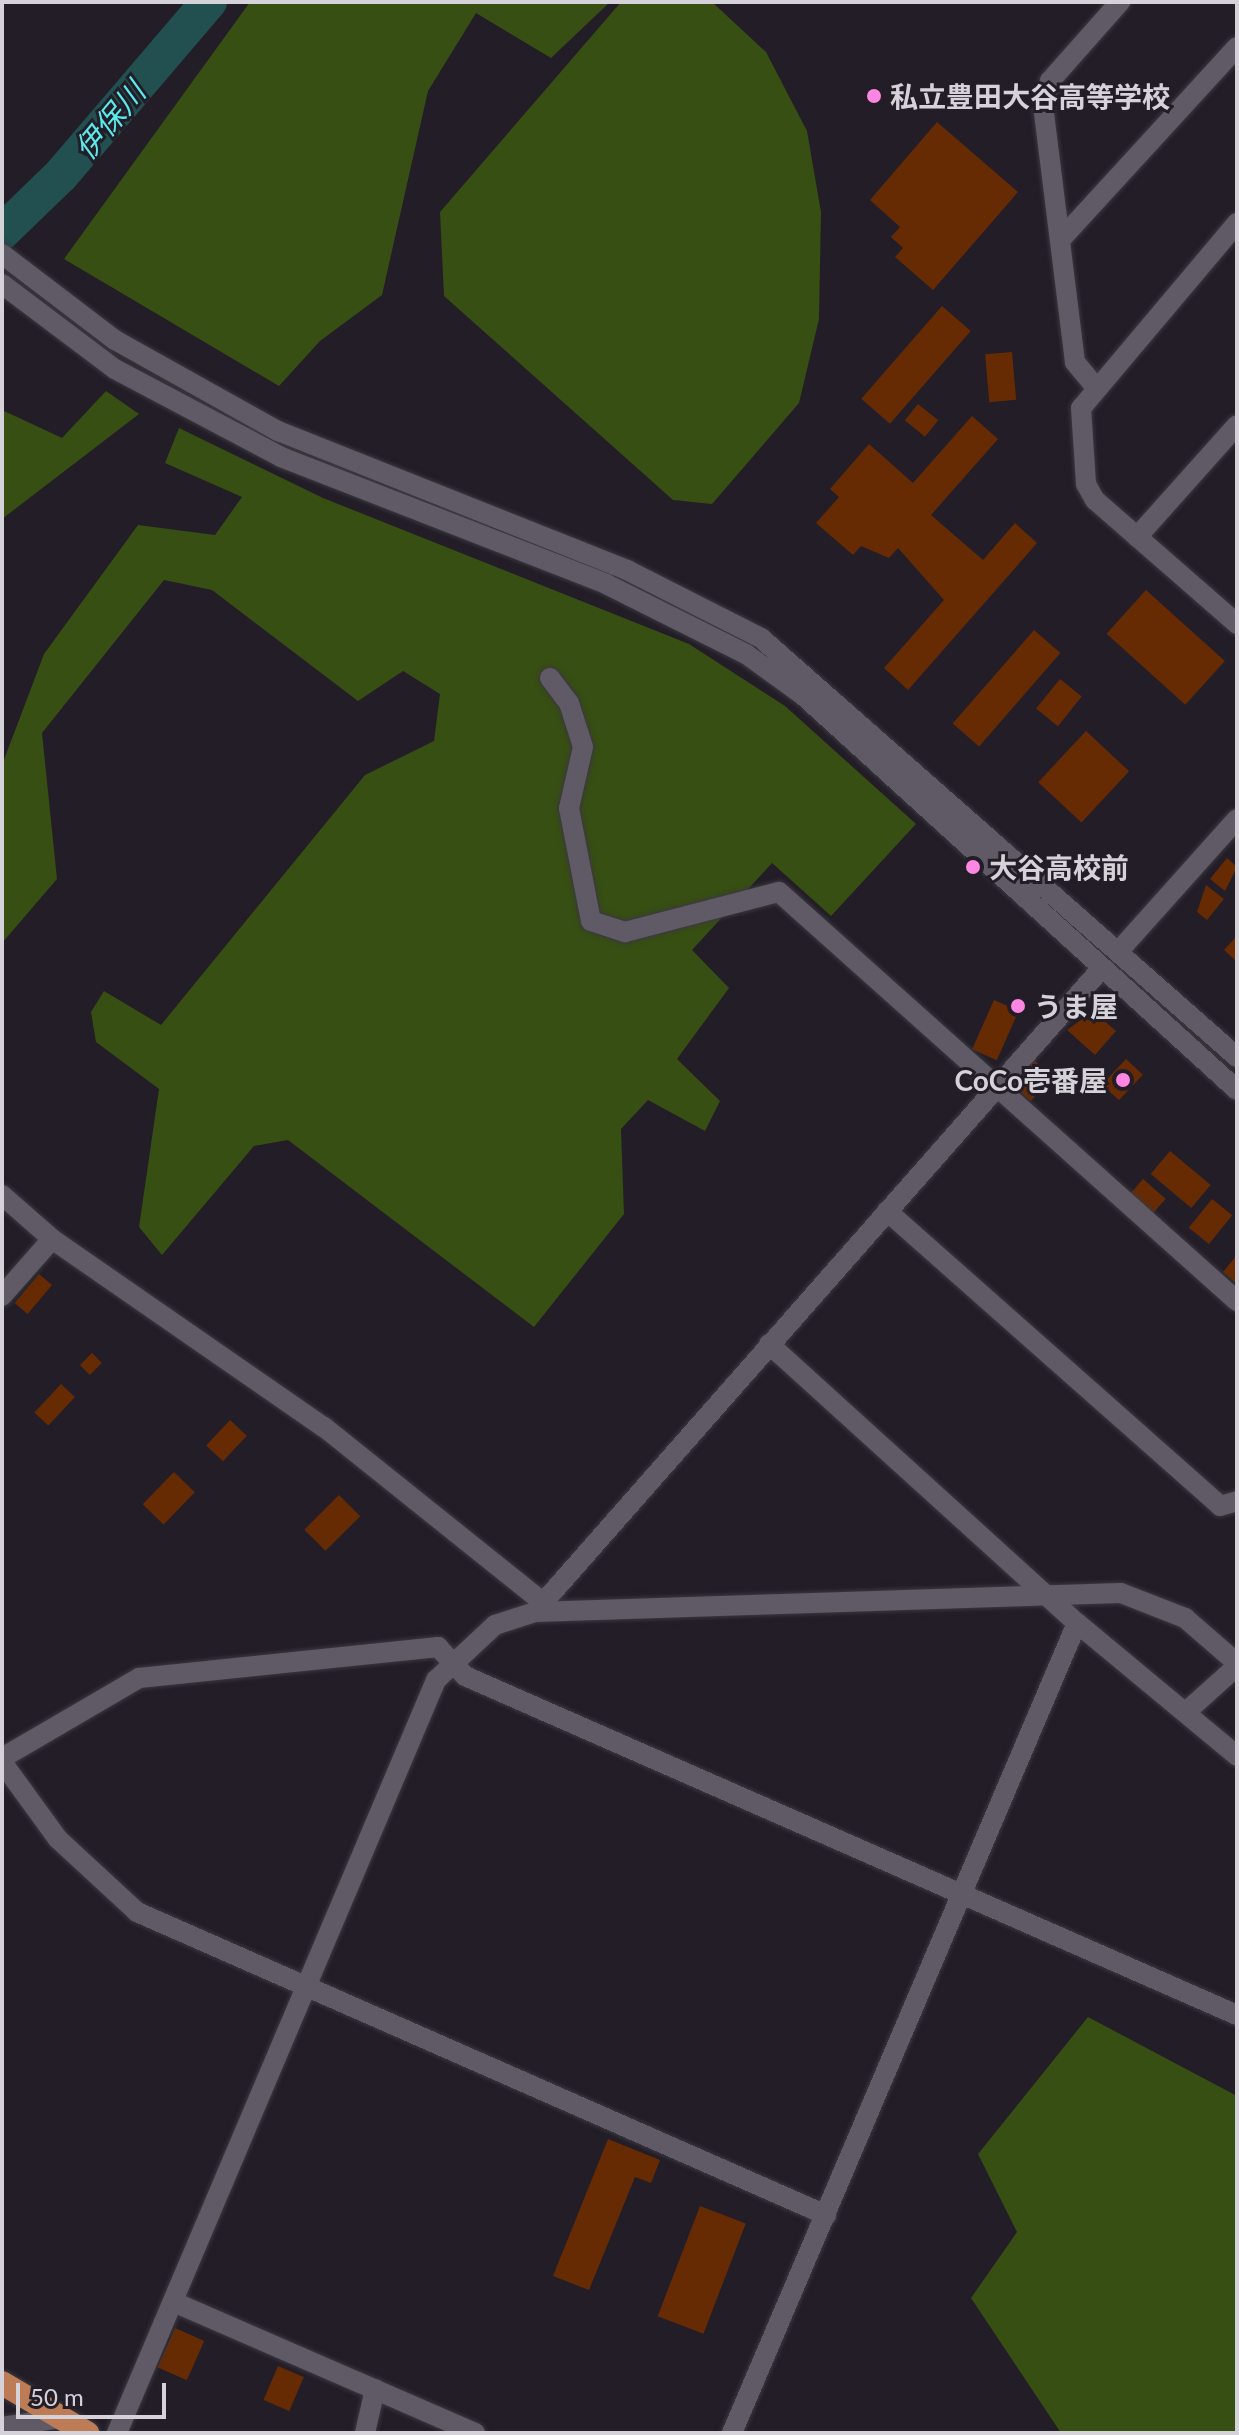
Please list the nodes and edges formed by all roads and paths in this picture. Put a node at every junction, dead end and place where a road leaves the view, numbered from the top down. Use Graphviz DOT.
graph roads {
  1 [pos="1120,2"];
  2 [pos="1237,47"];
  3 [pos="1237,223"];
  4 [pos="1062,238"];
  5 [pos="2,254"];
  6 [pos="2,284"];
  7 [pos="1094,385"];
  8 [pos="1237,425"];
  9 [pos="1137,537"];
  10 [pos="1236,621"];
  11 [pos="550,678"];
  12 [pos="1233,831"];
  13 [pos="1118,952"];
  14 [pos="1102,968"];
  15 [pos="1237,1057"];
  16 [pos="998,1087"];
  17 [pos="1237,1090"];
  18 [pos="2,1195"];
  19 [pos="887,1211"];
  20 [pos="52,1239"];
  21 [pos="2,1296"];
  22 [pos="1237,1301"];
  23 [pos="769,1344"];
  24 [pos="1237,1501"];
  25 [pos="1046,1595"];
  26 [pos="538,1606"];
  27 [pos="1077,1623"];
  28 [pos="453,1659"];
  29 [pos="1237,1664"];
  30 [pos="1186,1712"];
  31 [pos="1237,1756"];
  32 [pos="2,1760"];
  33 [pos="958,1896"];
  34 [pos="306,1987"];
  35 [pos="1237,2015"];
  36 [pos="826,2215"];
  37 [pos="176,2303"];
  38 [pos="2,2383"];
  39 [pos="375,2389"];
  40 [pos="61,2418"];
  41 [pos="2,2427"];
  42 [pos="87,2433"];
  43 [pos="117,2433"];
  44 [pos="365,2433"];
  45 [pos="475,2433"];
  46 [pos="732,2433"];
  1 -- 4 [label="street"];
  2 -- 4 [label="street"];
  3 -- 7 [label="street"];
  4 -- 7 [label="street"];
  5 -- 13 [label="street"];
  6 -- 14 [label="street"];
  7 -- 9 [label="street"];
  8 -- 9 [label="street"];
  9 -- 10 [label="street"];
  11 -- 16 [label="street"];
  12 -- 13 [label="street"];
  13 -- 15 [label="street"];
  14 -- 16 [label="street"];
  14 -- 17 [label="street"];
  16 -- 19 [label="street"];
  16 -- 22 [label="street"];
  18 -- 20 [label="street"];
  19 -- 23 [label="street"];
  19 -- 24 [label="street"];
  20 -- 21 [label="street"];
  20 -- 26 [label="street"];
  23 -- 25 [label="street"];
  23 -- 26 [label="street"];
  25 -- 26 [label="street"];
  25 -- 27 [label="street"];
  25 -- 29 [label="street"];
  26 -- 28 [label="street"];
  27 -- 30 [label="street"];
  27 -- 33 [label="street"];
  28 -- 32 [label="street"];
  28 -- 33 [label="street"];
  28 -- 34 [label="street"];
  29 -- 30 [label="street"];
  30 -- 31 [label="street"];
  32 -- 34 [label="street"];
  33 -- 35 [label="street"];
  33 -- 36 [label="street"];
  34 -- 36 [label="street"];
  34 -- 37 [label="street"];
  36 -- 46 [label="street"];
  37 -- 39 [label="street"];
  37 -- 43 [label="street"];
  38 -- 40 [label="highway"];
  39 -- 44 [label="street"];
  39 -- 45 [label="street"];
  40 -- 41 [label="street"];
  40 -- 42 [label="highway"];
}
